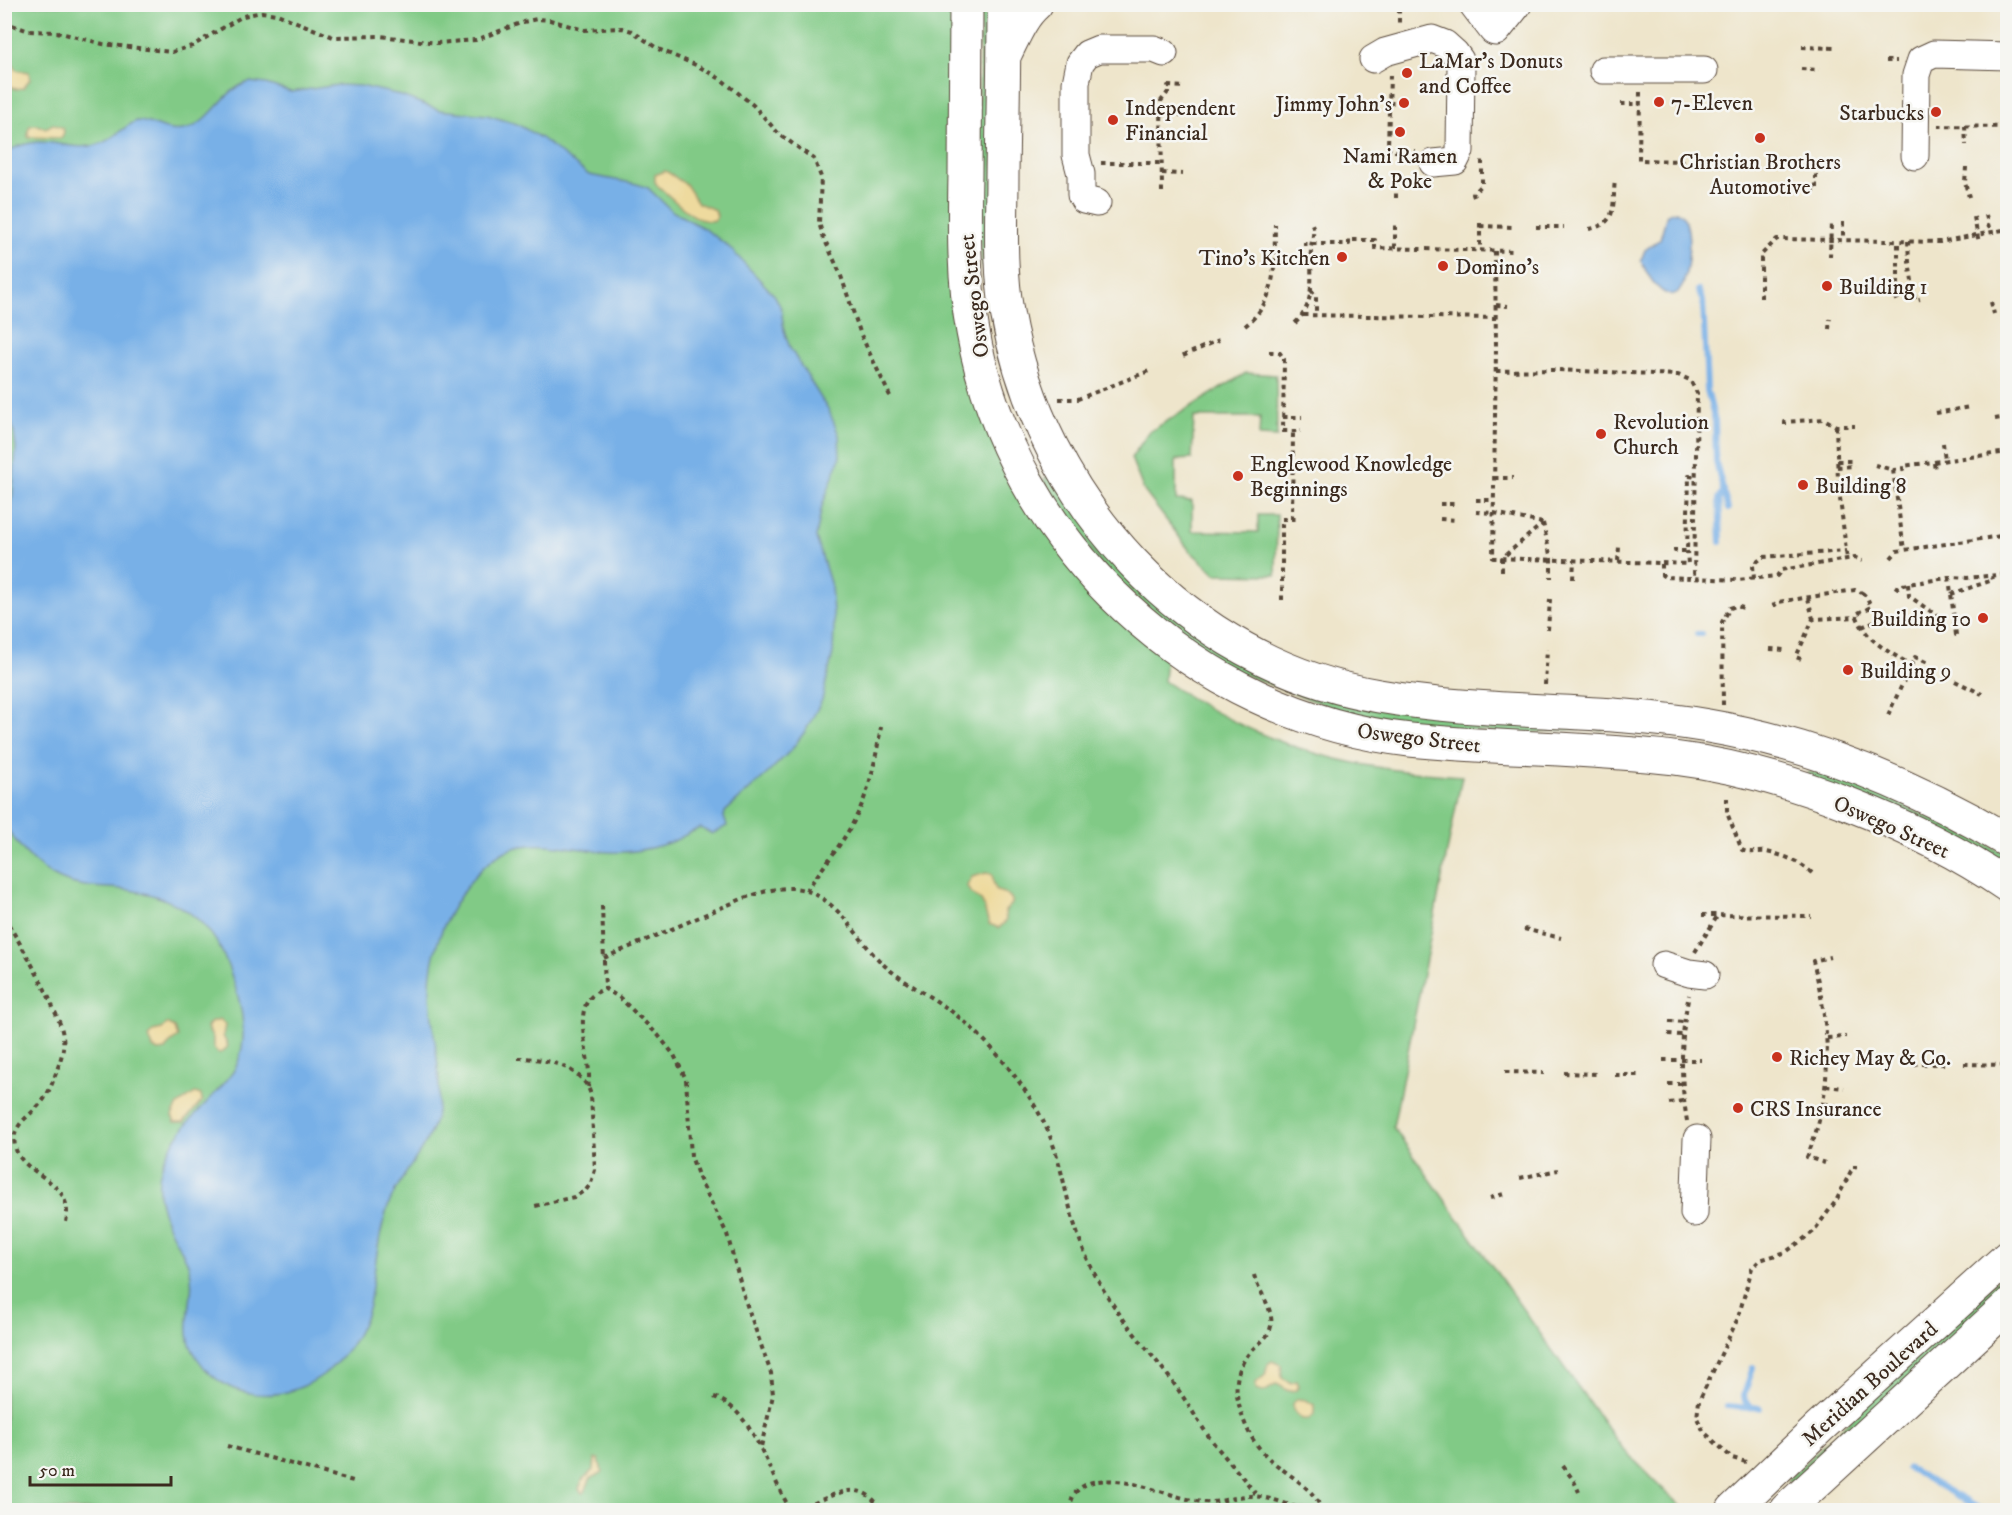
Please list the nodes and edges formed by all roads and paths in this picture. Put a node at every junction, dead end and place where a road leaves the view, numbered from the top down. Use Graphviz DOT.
graph roads {
  1 [pos="966,4"];
  2 [pos="1004,4"];
  3 [pos="1036,4"];
  4 [pos="1476,4"];
  5 [pos="1515,4"];
  6 [pos="4,22"];
  7 [pos="1802,47"];
  8 [pos="1836,48"];
  9 [pos="1164,53"];
  10 [pos="2007,56"];
  11 [pos="1004,57"];
  12 [pos="1382,63"];
  13 [pos="1802,69"];
  14 [pos="1603,70"];
  15 [pos="1704,70"];
  16 [pos="1819,70"];
  17 [pos="1640,86"];
  18 [pos="1184,87"];
  19 [pos="1399,103"];
  20 [pos="1389,104"];
  21 [pos="1621,104"];
  22 [pos="1640,104"];
  23 [pos="1161,114"];
  24 [pos="1185,115"];
  25 [pos="1935,126"];
  26 [pos="1965,126"];
  27 [pos="2007,127"];
  28 [pos="1966,146"];
  29 [pos="1396,153"];
  30 [pos="1916,156"];
  31 [pos="1684,160"];
  32 [pos="1162,163"];
  33 [pos="1433,163"];
  34 [pos="1966,167"];
  35 [pos="1089,168"];
  36 [pos="1816,169"];
  37 [pos="1396,172"];
  38 [pos="1162,173"];
  39 [pos="1183,174"];
  40 [pos="1615,180"];
  41 [pos="1810,191"];
  42 [pos="1162,192"];
  43 [pos="1969,196"];
  44 [pos="1396,198"];
  45 [pos="1097,203"];
  46 [pos="1986,215"];
  47 [pos="1974,217"];
  48 [pos="1395,222"];
  49 [pos="1831,222"];
  50 [pos="1843,222"];
  51 [pos="1275,224"];
  52 [pos="1312,225"];
  53 [pos="1513,227"];
  54 [pos="1536,227"];
  55 [pos="1564,227"];
  56 [pos="1589,229"];
  57 [pos="2007,229"];
  58 [pos="1990,232"];
  59 [pos="1977,235"];
  60 [pos="1830,240"];
  61 [pos="1843,240"];
  62 [pos="1898,241"];
  63 [pos="1908,241"];
  64 [pos="1979,243"];
  65 [pos="1303,244"];
  66 [pos="1311,244"];
  67 [pos="1395,249"];
  68 [pos="1480,250"];
  69 [pos="1495,250"];
  70 [pos="1513,251"];
  71 [pos="1830,257"];
  72 [pos="1311,290"];
  73 [pos="1761,298"];
  74 [pos="1920,299"];
  75 [pos="1894,300"];
  76 [pos="1991,302"];
  77 [pos="1496,305"];
  78 [pos="1508,306"];
  79 [pos="1994,314"];
  80 [pos="1303,315"];
  81 [pos="1316,315"];
  82 [pos="1496,318"];
  83 [pos="1830,319"];
  84 [pos="1295,323"];
  85 [pos="1245,326"];
  86 [pos="1829,329"];
  87 [pos="1219,340"];
  88 [pos="1271,350"];
  89 [pos="1184,356"];
  90 [pos="2007,357"];
  91 [pos="1149,371"];
  92 [pos="1496,371"];
  93 [pos="2007,382"];
  94 [pos="890,396"];
  95 [pos="1055,398"];
  96 [pos="1970,407"];
  97 [pos="1936,413"];
  98 [pos="1283,417"];
  99 [pos="1302,417"];
  100 [pos="2007,417"];
  101 [pos="1995,419"];
  102 [pos="1785,425"];
  103 [pos="1836,426"];
  104 [pos="1855,426"];
  105 [pos="1293,431"];
  106 [pos="1301,431"];
  107 [pos="1943,443"];
  108 [pos="2007,452"];
  109 [pos="1855,460"];
  110 [pos="1836,461"];
  111 [pos="1945,461"];
  112 [pos="1934,462"];
  113 [pos="1875,465"];
  114 [pos="1855,466"];
  115 [pos="1837,467"];
  116 [pos="1893,470"];
  117 [pos="1935,471"];
  118 [pos="1696,477"];
  119 [pos="1494,478"];
  120 [pos="1513,478"];
  121 [pos="1832,487"];
  122 [pos="1838,487"];
  123 [pos="1476,500"];
  124 [pos="1494,500"];
  125 [pos="1440,504"];
  126 [pos="1455,504"];
  127 [pos="1476,512"];
  128 [pos="1494,513"];
  129 [pos="1292,519"];
  130 [pos="1300,519"];
  131 [pos="1440,519"];
  132 [pos="1456,520"];
  133 [pos="1543,523"];
  134 [pos="2007,535"];
  135 [pos="1619,547"];
  136 [pos="1675,548"];
  137 [pos="1904,550"];
  138 [pos="1687,551"];
  139 [pos="1846,551"];
  140 [pos="1502,558"];
  141 [pos="1891,558"];
  142 [pos="1551,559"];
  143 [pos="1847,559"];
  144 [pos="1574,560"];
  145 [pos="1862,561"];
  146 [pos="1618,562"];
  147 [pos="1662,563"];
  148 [pos="1502,571"];
  149 [pos="2007,574"];
  150 [pos="1992,576"];
  151 [pos="1949,577"];
  152 [pos="1551,578"];
  153 [pos="1694,578"];
  154 [pos="1573,579"];
  155 [pos="1754,579"];
  156 [pos="1908,584"];
  157 [pos="1895,586"];
  158 [pos="1951,594"];
  159 [pos="1808,598"];
  160 [pos="1550,599"];
  161 [pos="1282,600"];
  162 [pos="1773,603"];
  163 [pos="1745,606"];
  164 [pos="1858,617"];
  165 [pos="1940,618"];
  166 [pos="1813,619"];
  167 [pos="1879,619"];
  168 [pos="1862,627"];
  169 [pos="1548,630"];
  170 [pos="1960,635"];
  171 [pos="1547,649"];
  172 [pos="1770,649"];
  173 [pos="1785,650"];
  174 [pos="1801,659"];
  175 [pos="1930,664"];
  176 [pos="1911,665"];
  177 [pos="1955,681"];
  178 [pos="1545,685"];
  179 [pos="1982,694"];
  180 [pos="1724,706"];
  181 [pos="1888,715"];
  182 [pos="881,727"];
  183 [pos="1727,798"];
  184 [pos="2007,841"];
  185 [pos="1814,875"];
  186 [pos="2007,886"];
  187 [pos="806,891"];
  188 [pos="602,906"];
  189 [pos="1702,915"];
  190 [pos="1719,915"];
  191 [pos="1811,916"];
  192 [pos="4,917"];
  193 [pos="1524,928"];
  194 [pos="1561,938"];
  195 [pos="604,957"];
  196 [pos="1830,957"];
  197 [pos="1664,965"];
  198 [pos="1696,975"];
  199 [pos="605,989"];
  200 [pos="1669,1021"];
  201 [pos="1684,1022"];
  202 [pos="1668,1034"];
  203 [pos="1682,1035"];
  204 [pos="1846,1037"];
  205 [pos="1827,1038"];
  206 [pos="518,1058"];
  207 [pos="1664,1060"];
  208 [pos="1681,1060"];
  209 [pos="1701,1060"];
  210 [pos="1808,1061"];
  211 [pos="1827,1062"];
  212 [pos="1845,1062"];
  213 [pos="1868,1063"];
  214 [pos="1892,1063"];
  215 [pos="1913,1064"];
  216 [pos="1944,1064"];
  217 [pos="1964,1065"];
  218 [pos="2003,1065"];
  219 [pos="1505,1072"];
  220 [pos="1544,1073"];
  221 [pos="1564,1073"];
  222 [pos="1597,1074"];
  223 [pos="1616,1075"];
  224 [pos="1639,1075"];
  225 [pos="1668,1084"];
  226 [pos="1682,1084"];
  227 [pos="1826,1086"];
  228 [pos="588,1087"];
  229 [pos="1844,1088"];
  230 [pos="1683,1101"];
  231 [pos="1669,1102"];
  232 [pos="1824,1104"];
  233 [pos="1842,1107"];
  234 [pos="1692,1132"];
  235 [pos="1826,1163"];
  236 [pos="1855,1165"];
  237 [pos="1558,1170"];
  238 [pos="1520,1178"];
  239 [pos="1504,1194"];
  240 [pos="1490,1198"];
  241 [pos="535,1206"];
  242 [pos="1695,1213"];
  243 [pos="66,1222"];
  244 [pos="2007,1257"];
  245 [pos="1254,1275"];
  246 [pos="2007,1306"];
  247 [pos="714,1397"];
  248 [pos="227,1446"];
  249 [pos="761,1447"];
  250 [pos="1752,1462"];
  251 [pos="1563,1466"];
  252 [pos="353,1481"];
  253 [pos="1579,1492"];
  254 [pos="1258,1497"];
  255 [pos="791,1510"];
  256 [pos="797,1510"];
  257 [pos="881,1510"];
  258 [pos="1068,1510"];
  259 [pos="1303,1510"];
  260 [pos="1321,1510"];
  261 [pos="1732,1510"];
  262 [pos="1786,1510"];
  1 -- 186 [label="main road, Oswego Street"];
  2 -- 11 [label="main road, Oswego Street"];
  3 -- 11 [label="main road"];
  4 -- 5 [label="main road"];
  6 -- 94 [label="path"];
  7 -- 8 [label="path"];
  9 -- 35 [label="lane"];
  10 -- 30 [label="lane"];
  11 -- 184 [label="main road, Oswego Street"];
  12 -- 20 [label="path"];
  12 -- 33 [label="lane"];
  13 -- 16 [label="path"];
  14 -- 15 [label="lane"];
  17 -- 22 [label="path"];
  18 -- 23 [label="path"];
  19 -- 20 [label="path"];
  20 -- 29 [label="path"];
  21 -- 22 [label="path"];
  22 -- 31 [label="path"];
  23 -- 24 [label="path"];
  23 -- 32 [label="path"];
  25 -- 26 [label="path"];
  26 -- 27 [label="path"];
  26 -- 28 [label="path"];
  32 -- 35 [label="path"];
  32 -- 38 [label="path"];
  34 -- 43 [label="path"];
  35 -- 45 [label="lane"];
  36 -- 41 [label="path"];
  37 -- 44 [label="path"];
  38 -- 39 [label="path"];
  38 -- 42 [label="path"];
  40 -- 56 [label="path"];
  46 -- 58 [label="path"];
  47 -- 59 [label="path"];
  48 -- 67 [label="path"];
  49 -- 60 [label="path"];
  50 -- 61 [label="path"];
  51 -- 85 [label="path"];
  52 -- 66 [label="path"];
  53 -- 68 [label="path"];
  54 -- 55 [label="path"];
  57 -- 58 [label="path"];
  58 -- 59 [label="path"];
  59 -- 63 [label="path"];
  59 -- 64 [label="path"];
  60 -- 61 [label="path"];
  60 -- 71 [label="path"];
  60 -- 73 [label="path"];
  61 -- 62 [label="path"];
  62 -- 63 [label="path"];
  62 -- 75 [label="path"];
  63 -- 74 [label="path"];
  65 -- 66 [label="path"];
  66 -- 67 [label="path"];
  66 -- 72 [label="path"];
  67 -- 68 [label="path"];
  68 -- 69 [label="path"];
  69 -- 70 [label="path"];
  69 -- 77 [label="path"];
  72 -- 80 [label="path"];
  72 -- 81 [label="path"];
  76 -- 79 [label="path"];
  77 -- 78 [label="path"];
  77 -- 82 [label="path"];
  80 -- 81 [label="path"];
  80 -- 84 [label="path"];
  81 -- 82 [label="path"];
  82 -- 92 [label="path"];
  83 -- 86 [label="path"];
  87 -- 89 [label="path"];
  88 -- 98 [label="path"];
  90 -- 93 [label="path"];
  91 -- 95 [label="path"];
  92 -- 118 [label="path"];
  92 -- 119 [label="path"];
  96 -- 97 [label="path"];
  98 -- 99 [label="path"];
  98 -- 105 [label="path"];
  100 -- 101 [label="path"];
  102 -- 103 [label="path"];
  103 -- 104 [label="path"];
  103 -- 110 [label="path"];
  105 -- 106 [label="path"];
  105 -- 129 [label="path"];
  107 -- 111 [label="path"];
  108 -- 111 [label="path"];
  109 -- 110 [label="path"];
  110 -- 115 [label="path"];
  111 -- 112 [label="path"];
  112 -- 116 [label="path"];
  112 -- 117 [label="path"];
  113 -- 116 [label="path"];
  114 -- 115 [label="path"];
  115 -- 122 [label="path"];
  116 -- 137 [label="path"];
  118 -- 138 [label="path"];
  118 -- 153 [label="path"];
  119 -- 120 [label="path"];
  119 -- 124 [label="path"];
  121 -- 122 [label="path"];
  122 -- 139 [label="path"];
  123 -- 124 [label="path"];
  124 -- 128 [label="path"];
  125 -- 126 [label="path"];
  127 -- 128 [label="path"];
  128 -- 133 [label="path"];
  128 -- 140 [label="path"];
  129 -- 130 [label="path"];
  129 -- 161 [label="path"];
  131 -- 132 [label="path"];
  133 -- 140 [label="path"];
  133 -- 142 [label="path"];
  134 -- 137 [label="path"];
  135 -- 146 [label="path"];
  136 -- 138 [label="path"];
  137 -- 141 [label="path"];
  138 -- 147 [label="path"];
  139 -- 143 [label="path"];
  139 -- 155 [label="path"];
  140 -- 142 [label="path"];
  140 -- 148 [label="path"];
  142 -- 144 [label="path"];
  142 -- 152 [label="path"];
  143 -- 145 [label="path"];
  143 -- 155 [label="path"];
  144 -- 146 [label="path"];
  144 -- 154 [label="path"];
  146 -- 147 [label="path"];
  147 -- 153 [label="path"];
  149 -- 150 [label="path"];
  150 -- 151 [label="path"];
  150 -- 158 [label="path"];
  151 -- 156 [label="path"];
  151 -- 158 [label="path"];
  153 -- 155 [label="path"];
  156 -- 157 [label="path"];
  156 -- 165 [label="path"];
  158 -- 170 [label="path"];
  159 -- 162 [label="path"];
  159 -- 164 [label="path"];
  159 -- 166 [label="path"];
  160 -- 169 [label="path"];
  163 -- 180 [label="path"];
  164 -- 166 [label="path"];
  164 -- 168 [label="path"];
  166 -- 174 [label="path"];
  167 -- 168 [label="path"];
  168 -- 176 [label="path"];
  171 -- 178 [label="path"];
  172 -- 173 [label="path"];
  175 -- 176 [label="path"];
  176 -- 181 [label="path"];
  177 -- 179 [label="path"];
  182 -- 187 [label="path"];
  183 -- 185 [label="path"];
  187 -- 195 [label="path"];
  187 -- 254 [label="path"];
  188 -- 195 [label="path"];
  189 -- 190 [label="path"];
  190 -- 191 [label="path"];
  190 -- 198 [label="path"];
  192 -- 243 [label="path"];
  193 -- 194 [label="path"];
  195 -- 199 [label="path"];
  196 -- 205 [label="path"];
  197 -- 198 [label="lane"];
  198 -- 201 [label="path"];
  199 -- 228 [label="path"];
  199 -- 249 [label="path"];
  200 -- 201 [label="path"];
  201 -- 203 [label="path"];
  202 -- 203 [label="path"];
  203 -- 208 [label="path"];
  204 -- 205 [label="path"];
  205 -- 211 [label="path"];
  206 -- 228 [label="path"];
  207 -- 208 [label="path"];
  208 -- 209 [label="path"];
  208 -- 226 [label="path"];
  210 -- 211 [label="path"];
  211 -- 212 [label="path"];
  211 -- 227 [label="path"];
  213 -- 214 [label="path"];
  215 -- 216 [label="path"];
  217 -- 218 [label="path"];
  219 -- 220 [label="path"];
  221 -- 222 [label="path"];
  223 -- 224 [label="path"];
  225 -- 226 [label="path"];
  226 -- 230 [label="path"];
  227 -- 229 [label="path"];
  227 -- 232 [label="path"];
  228 -- 241 [label="path"];
  230 -- 231 [label="path"];
  230 -- 234 [label="path"];
  232 -- 233 [label="path"];
  232 -- 235 [label="path"];
  234 -- 242 [label="lane"];
  236 -- 250 [label="path"];
  237 -- 238 [label="path"];
  239 -- 240 [label="path"];
  244 -- 261 [label="main road, Meridian Boulevard"];
  245 -- 260 [label="path"];
  246 -- 262 [label="main road, Meridian Boulevard"];
  247 -- 249 [label="path"];
  248 -- 252 [label="path"];
  249 -- 255 [label="path"];
  251 -- 253 [label="path"];
  254 -- 258 [label="path"];
  254 -- 259 [label="path"];
  256 -- 257 [label="path"];
}
